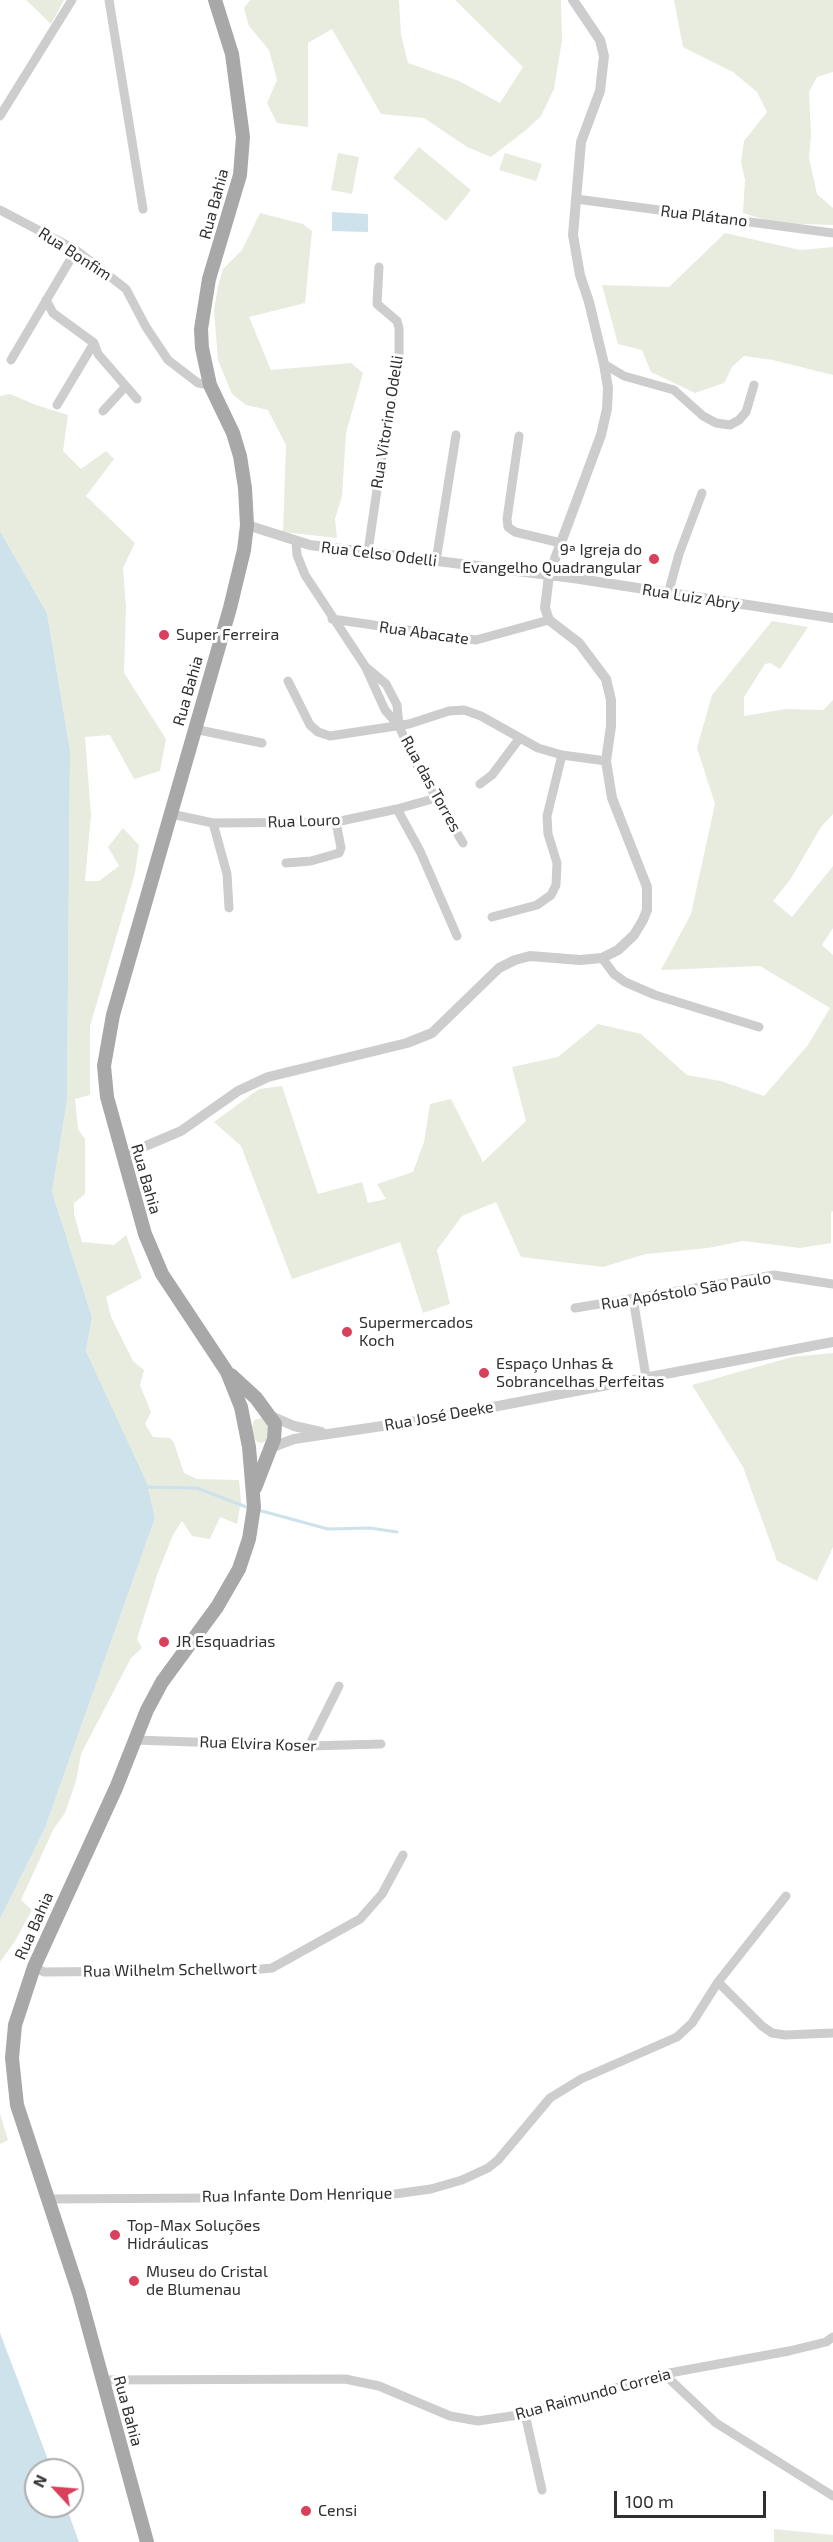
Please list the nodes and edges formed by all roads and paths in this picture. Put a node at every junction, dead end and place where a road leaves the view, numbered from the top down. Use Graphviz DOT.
graph roads {
  1 [pos="72,0"];
  2 [pos="109,0"];
  3 [pos="215,0"];
  4 [pos="573,0"];
  5 [pos="0,116"];
  6 [pos="576,199"];
  7 [pos="143,209"];
  8 [pos="0,210"];
  9 [pos="833,233"];
  10 [pos="76,250"];
  11 [pos="379,267"];
  12 [pos="46,300"];
  13 [pos="94,343"];
  14 [pos="11,360"];
  15 [pos="604,364"];
  16 [pos="210,385"];
  17 [pos="754,385"];
  18 [pos="126,386"];
  19 [pos="137,399"];
  20 [pos="57,405"];
  21 [pos="103,411"];
  22 [pos="456,435"];
  23 [pos="519,436"];
  24 [pos="702,493"];
  25 [pos="247,525"];
  26 [pos="296,542"];
  27 [pos="561,543"];
  28 [pos="368,551"];
  29 [pos="436,561"];
  30 [pos="549,575"];
  31 [pos="668,594"];
  32 [pos="833,618"];
  33 [pos="332,619"];
  34 [pos="549,620"];
  35 [pos="288,681"];
  36 [pos="399,726"];
  37 [pos="194,729"];
  38 [pos="519,739"];
  39 [pos="262,743"];
  40 [pos="562,755"];
  41 [pos="606,761"];
  42 [pos="480,784"];
  43 [pos="436,798"];
  44 [pos="397,810"];
  45 [pos="171,814"];
  46 [pos="336,822"];
  47 [pos="213,823"];
  48 [pos="464,843"];
  49 [pos="286,863"];
  50 [pos="229,908"];
  51 [pos="492,917"];
  52 [pos="458,936"];
  53 [pos="602,958"];
  54 [pos="759,1027"];
  55 [pos="122,1156"];
  56 [pos="833,1284"];
  57 [pos="633,1298"];
  58 [pos="575,1308"];
  59 [pos="833,1341"];
  60 [pos="227,1372"];
  61 [pos="646,1377"];
  62 [pos="269,1415"];
  63 [pos="245,1420"];
  64 [pos="327,1434"];
  65 [pos="249,1447"];
  66 [pos="270,1448"];
  67 [pos="254,1492"];
  68 [pos="339,1686"];
  69 [pos="135,1740"];
  70 [pos="381,1744"];
  71 [pos="309,1746"];
  72 [pos="403,1855"];
  73 [pos="786,1896"];
  74 [pos="34,1967"];
  75 [pos="718,1982"];
  76 [pos="833,2033"];
  77 [pos="48,2199"];
  78 [pos="833,2337"];
  79 [pos="664,2374"];
  80 [pos="103,2380"];
  81 [pos="525,2414"];
  82 [pos="542,2490"];
  83 [pos="833,2496"];
  84 [pos="147,2542"];
  1 -- 5 [label="street"];
  2 -- 7 [label="street"];
  3 -- 16 [label="main road, Rua Bahia"];
  4 -- 6 [label="street"];
  6 -- 9 [label="street, Rua Plátano"];
  6 -- 15 [label="street"];
  8 -- 10 [label="street, Rua Bonfim"];
  10 -- 12 [label="street"];
  10 -- 16 [label="street, Rua Bonfim"];
  11 -- 28 [label="street, Rua Vitorino Odelli"];
  12 -- 13 [label="street"];
  12 -- 14 [label="street"];
  13 -- 18 [label="street"];
  13 -- 20 [label="street"];
  15 -- 17 [label="street"];
  15 -- 27 [label="street"];
  16 -- 25 [label="main road, Rua Bahia"];
  18 -- 19 [label="street"];
  18 -- 21 [label="street"];
  22 -- 29 [label="street"];
  23 -- 27 [label="street"];
  24 -- 31 [label="street"];
  25 -- 26 [label="street, Rua Celso Odelli"];
  25 -- 37 [label="main road, Rua Bahia"];
  26 -- 28 [label="street, Rua Celso Odelli"];
  26 -- 33 [label="street, Rua das Torres"];
  27 -- 30 [label="street"];
  28 -- 29 [label="street, Rua Celso Odelli"];
  29 -- 30 [label="street, Rua Celso Odelli"];
  30 -- 31 [label="street, Rua Luiz Abry"];
  30 -- 34 [label="street"];
  31 -- 32 [label="street, Rua Luiz Abry"];
  33 -- 34 [label="street, Rua Abacate"];
  33 -- 36 [label="street, Rua das Torres"];
  34 -- 41 [label="street"];
  35 -- 36 [label="street"];
  36 -- 38 [label="street"];
  36 -- 43 [label="street, Rua das Torres"];
  37 -- 39 [label="street"];
  37 -- 45 [label="main road, Rua Bahia"];
  38 -- 40 [label="street"];
  38 -- 42 [label="street"];
  40 -- 41 [label="street"];
  40 -- 51 [label="street"];
  41 -- 53 [label="street"];
  43 -- 44 [label="street, Rua Louro"];
  43 -- 48 [label="street, Rua das Torres"];
  44 -- 46 [label="street, Rua Louro"];
  44 -- 52 [label="street"];
  45 -- 47 [label="street, Rua Louro"];
  45 -- 55 [label="main road, Rua Bahia"];
  46 -- 47 [label="street, Rua Louro"];
  46 -- 49 [label="street"];
  47 -- 50 [label="street"];
  53 -- 54 [label="street"];
  53 -- 55 [label="street"];
  55 -- 60 [label="main road, Rua Bahia"];
  56 -- 57 [label="street, Rua Apóstolo São Paulo"];
  57 -- 58 [label="street, Rua Apóstolo São Paulo"];
  57 -- 61 [label="street"];
  59 -- 61 [label="street, Rua José Deeke"];
  60 -- 62 [label="main road, Rua Bahia"];
  60 -- 63 [label="main road, Rua Bahia"];
  61 -- 64 [label="street, Rua José Deeke"];
  62 -- 63 [label="main road"];
  62 -- 64 [label="street, Rua José Deeke"];
  62 -- 66 [label="main road, Rua Bahia"];
  63 -- 65 [label="main road, Rua Bahia"];
  64 -- 66 [label="street, Rua José Deeke"];
  65 -- 66 [label="main road"];
  65 -- 67 [label="main road, Rua Bahia"];
  66 -- 67 [label="main road, Rua Bahia"];
  67 -- 69 [label="main road, Rua Bahia"];
  68 -- 71 [label="street"];
  69 -- 71 [label="street, Rua Elvira Koser"];
  69 -- 74 [label="main road, Rua Bahia"];
  70 -- 71 [label="street, Rua Elvira Koser"];
  72 -- 74 [label="street, Rua Wilhelm Schellwort"];
  73 -- 75 [label="street, Rua Infante Dom Henrique"];
  74 -- 77 [label="main road, Rua Bahia"];
  75 -- 76 [label="street"];
  75 -- 77 [label="street, Rua Infante Dom Henrique"];
  77 -- 80 [label="main road, Rua Bahia"];
  78 -- 79 [label="street, Rua Raimundo Correia"];
  79 -- 81 [label="street, Rua Raimundo Correia"];
  79 -- 83 [label="street"];
  80 -- 81 [label="street, Rua Raimundo Correia"];
  80 -- 84 [label="main road, Rua Bahia"];
  81 -- 82 [label="street"];
}
